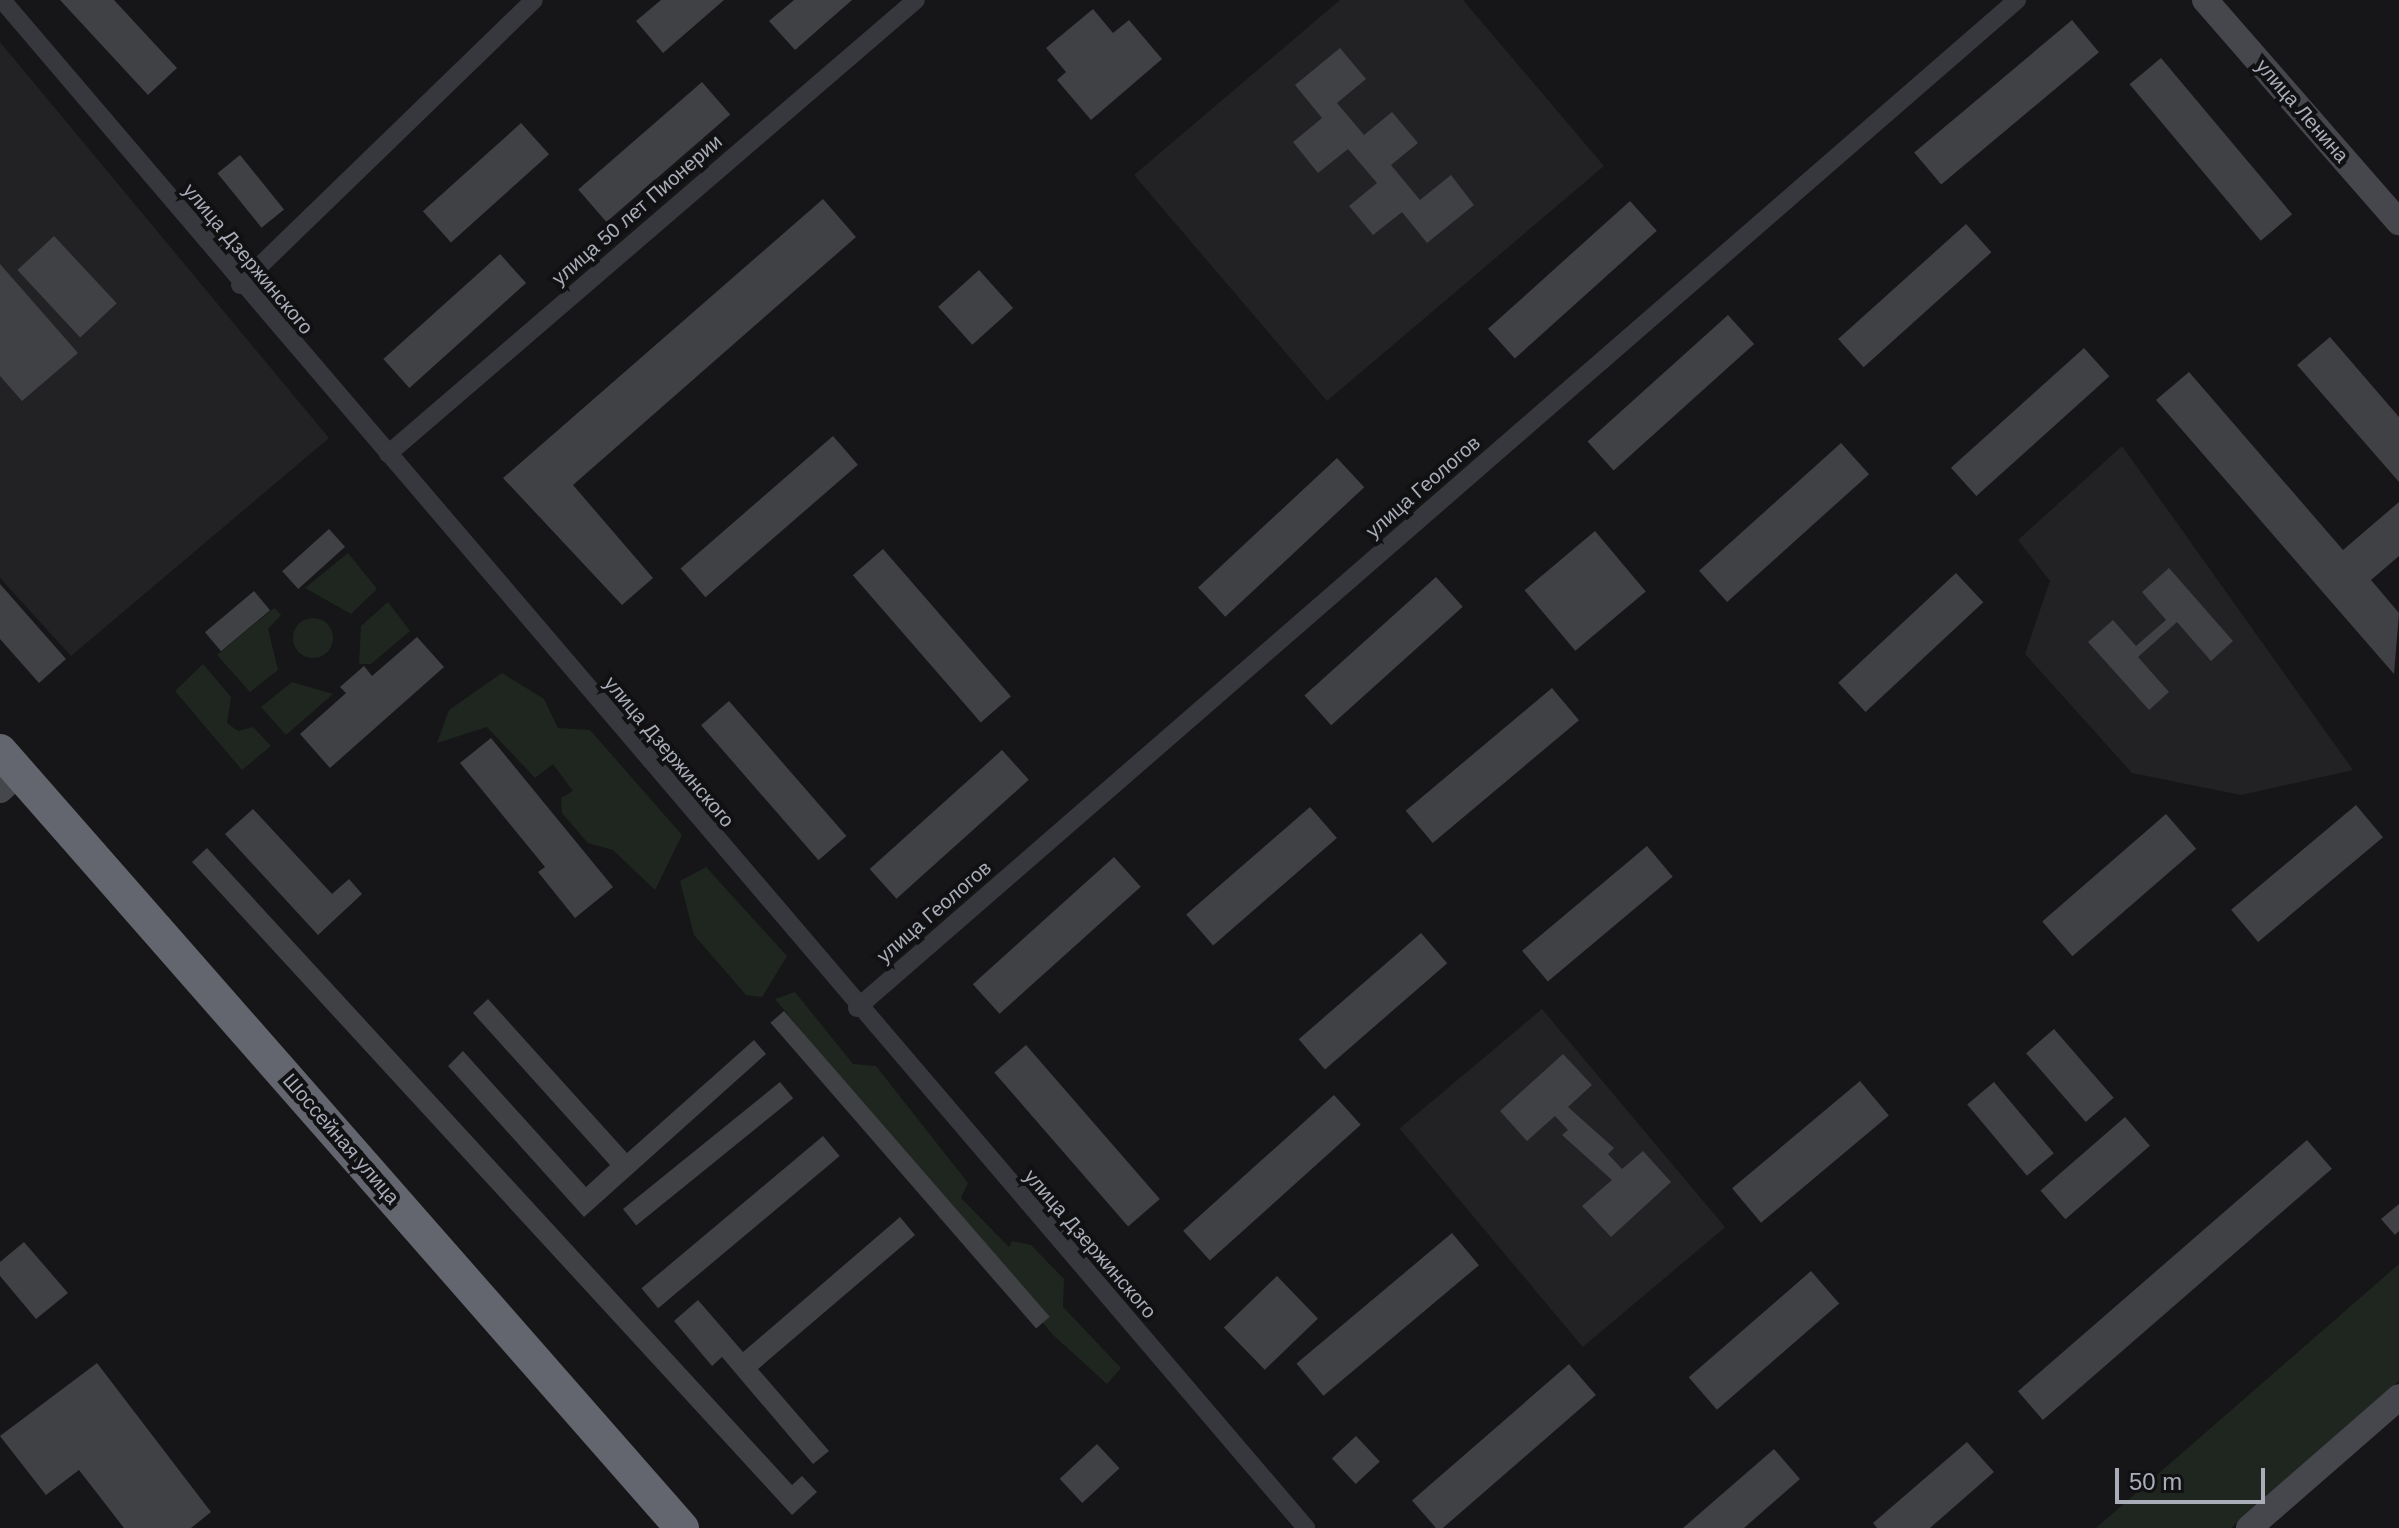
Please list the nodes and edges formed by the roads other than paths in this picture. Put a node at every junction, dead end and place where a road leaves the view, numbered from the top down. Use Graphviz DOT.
graph roads {
  1 [pos="2,0"];
  2 [pos="534,0"];
  3 [pos="916,0"];
  4 [pos="2017,0"];
  5 [pos="2205,0"];
  6 [pos="2399,222"];
  7 [pos="240,285"];
  8 [pos="388,454"];
  9 [pos="6,771"];
  10 [pos="857,1008"];
  11 [pos="2399,1397"];
  12 [pos="682,1528"];
  13 [pos="1306,1528"];
  14 [pos="2249,1528"];
  1 -- 7 [label="street, улица Дзержинского"];
  2 -- 7 [label="street"];
  3 -- 8 [label="street, улица 50 лет Пионерии"];
  4 -- 10 [label="street, улица Геологов"];
  5 -- 6 [label="street, улица Ленина"];
  7 -- 8 [label="street, улица Дзержинского"];
  8 -- 10 [label="street, улица Дзержинского"];
  9 -- 12 [label="highway, Шоссейная улица"];
  10 -- 13 [label="street, улица Дзержинского"];
  11 -- 14 [label="street"];
}
